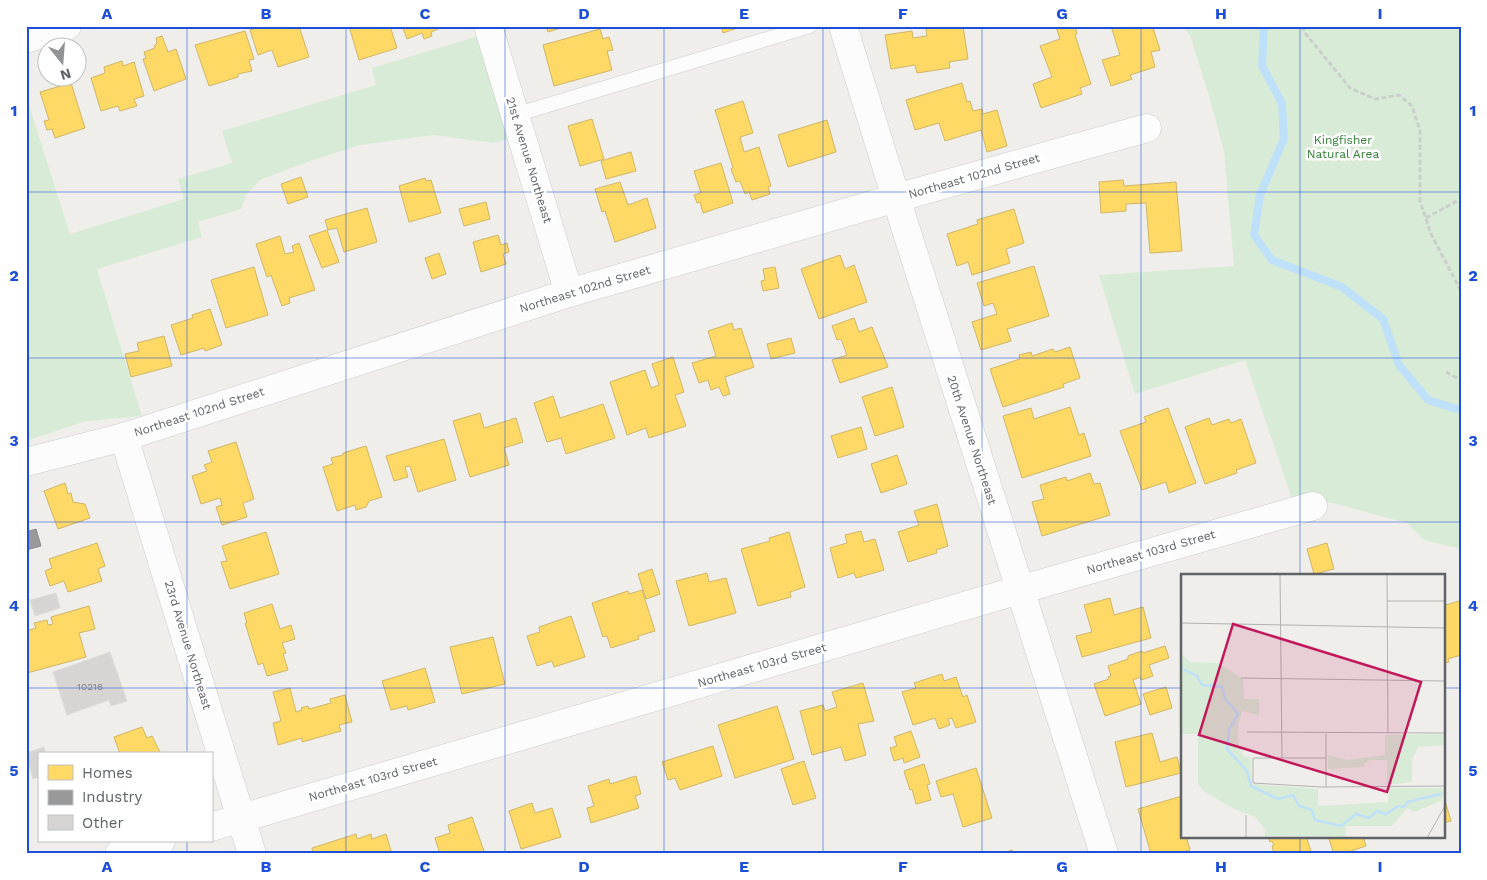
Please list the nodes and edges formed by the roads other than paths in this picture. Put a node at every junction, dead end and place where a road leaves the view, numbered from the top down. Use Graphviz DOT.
graph roads {
  1 [pos="67,26"];
  2 [pos="488,26"];
  3 [pos="810,26"];
  4 [pos="843,26"];
  5 [pos="26,39"];
  6 [pos="515,115"];
  7 [pos="1147,128"];
  8 [pos="896,198"];
  9 [pos="570,293"];
  10 [pos="124,437"];
  11 [pos="26,462"];
  12 [pos="1312,506"];
  13 [pos="1019,590"];
  14 [pos="240,818"];
  15 [pos="212,827"];
  16 [pos="159,842"];
  17 [pos="119,854"];
  18 [pos="252,854"];
  19 [pos="1104,854"];
  1 -- 5 [label="street"];
  2 -- 6 [label="street, 21st Avenue Northeast"];
  3 -- 6 [label="lane"];
  4 -- 8 [label="street, 20th Avenue Northeast"];
  6 -- 9 [label="street, 21st Avenue Northeast"];
  7 -- 8 [label="street, Northeast 102nd Street"];
  8 -- 9 [label="street, Northeast 102nd Street"];
  8 -- 13 [label="street, 20th Avenue Northeast"];
  9 -- 10 [label="street, Northeast 102nd Street"];
  10 -- 11 [label="street, Northeast 102nd Street"];
  10 -- 14 [label="street, 23rd Avenue Northeast"];
  12 -- 13 [label="street, Northeast 103rd Street"];
  13 -- 14 [label="street, Northeast 103rd Street"];
  13 -- 19 [label="street, 20th Avenue Northeast"];
  14 -- 15 [label="street, Northeast 103rd Street"];
  14 -- 18 [label="street, 23rd Avenue Northeast"];
  16 -- 17 [label="street"];
}
